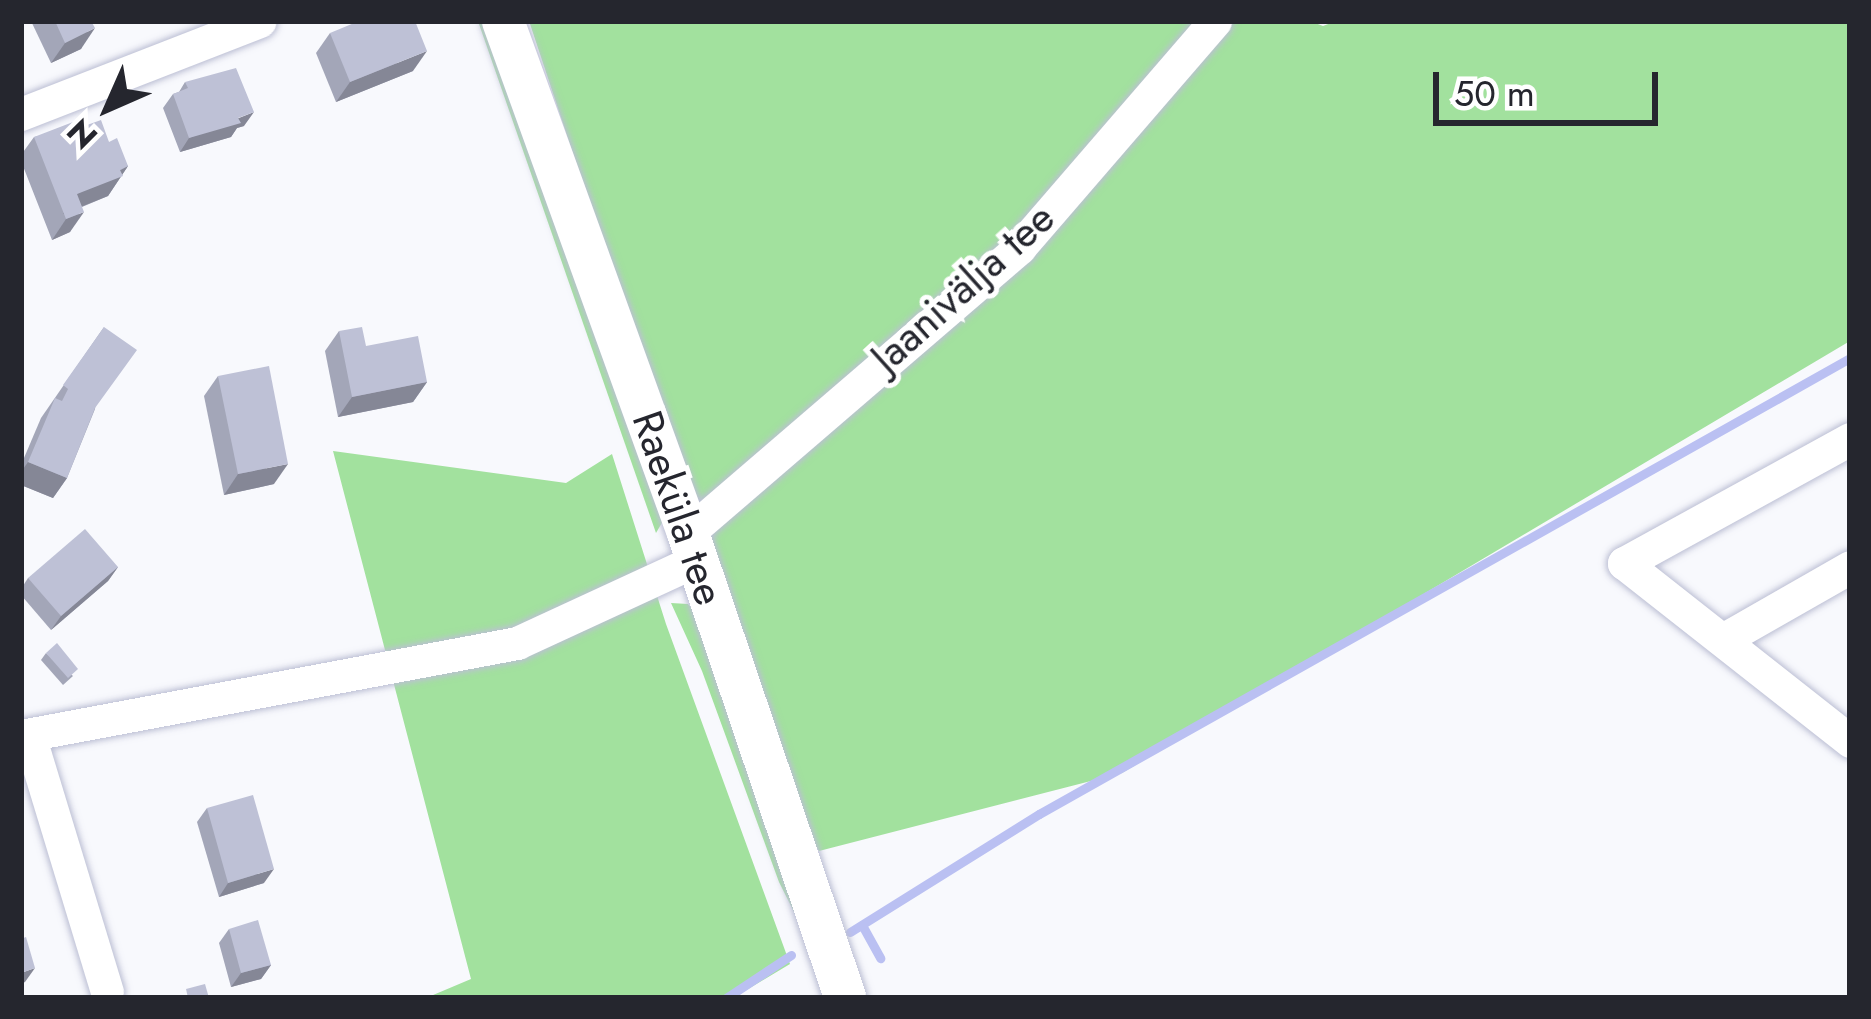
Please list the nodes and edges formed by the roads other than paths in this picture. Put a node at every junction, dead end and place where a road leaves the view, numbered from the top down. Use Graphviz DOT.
graph roads {
  1 [pos="260,21"];
  2 [pos="503,21"];
  3 [pos="1215,21"];
  4 [pos="21,114"];
  5 [pos="1850,439"];
  6 [pos="693,547"];
  7 [pos="1850,567"];
  8 [pos="1724,639"];
  9 [pos="25,736"];
  10 [pos="1850,741"];
  11 [pos="107,991"];
  12 [pos="845,998"];
  1 -- 4 [label="street"];
  2 -- 6 [label="street, Raeküla tee"];
  3 -- 6 [label="street, Jaanivälja tee"];
  5 -- 8 [label="street"];
  6 -- 9 [label="street, Jaanivälja tee"];
  6 -- 12 [label="street, Raeküla tee"];
  7 -- 8 [label="street"];
  8 -- 10 [label="street"];
  9 -- 11 [label="street"];
}
